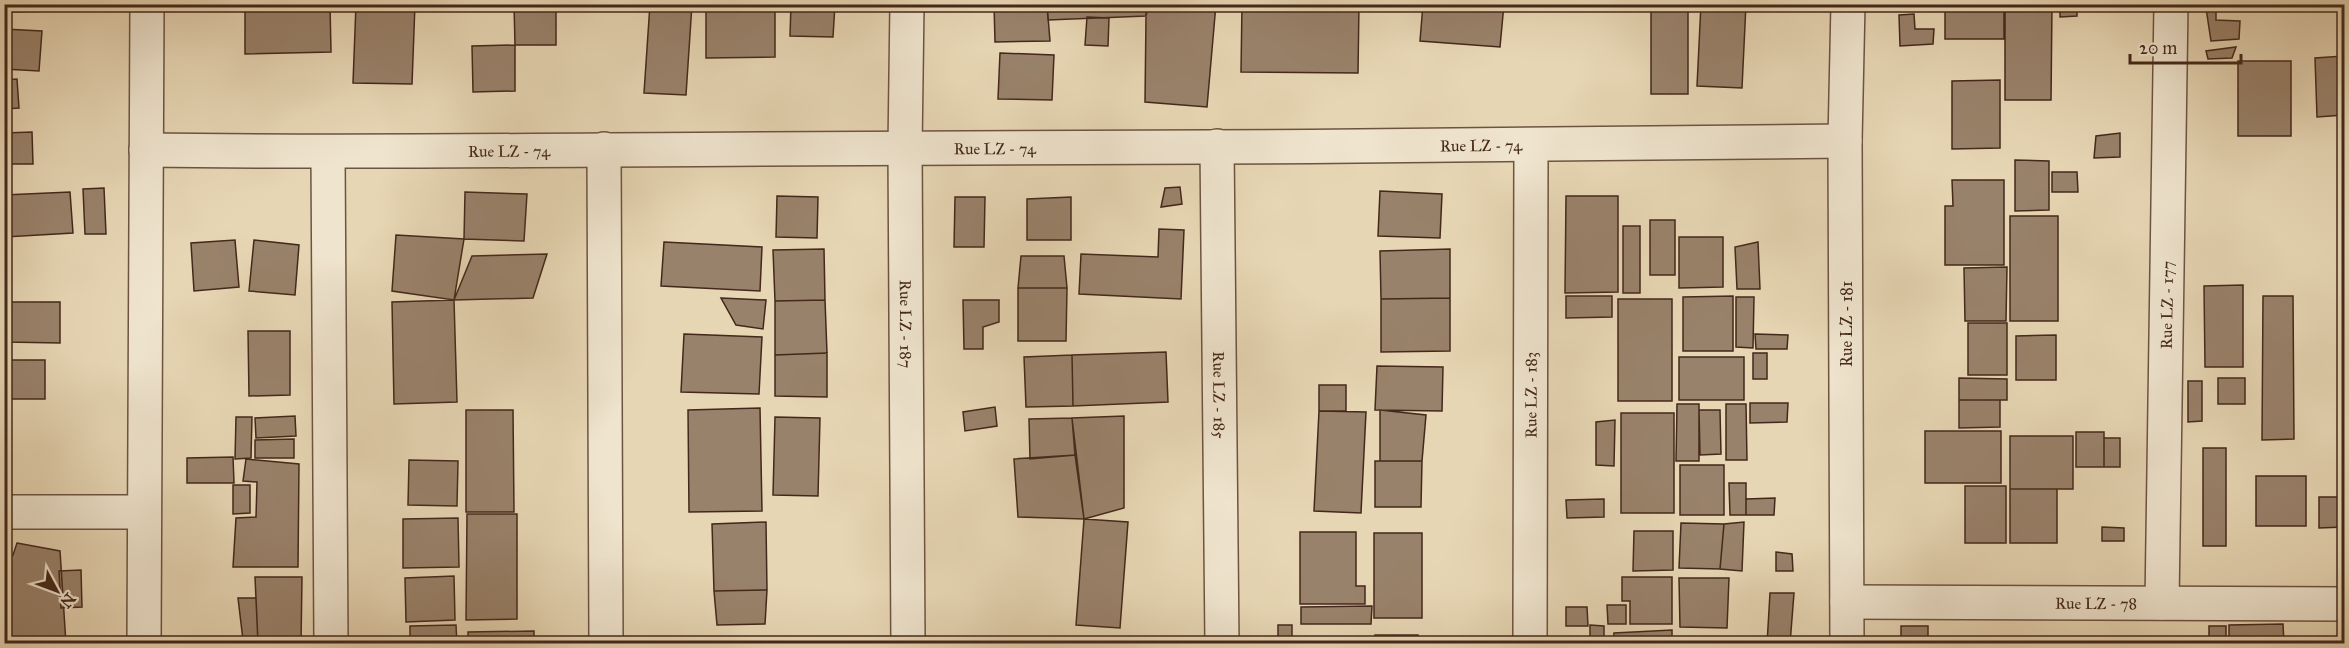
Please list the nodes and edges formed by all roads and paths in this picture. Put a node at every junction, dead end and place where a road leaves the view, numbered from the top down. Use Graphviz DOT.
graph roads {
  1 [pos="147,4"];
  2 [pos="907,4"];
  3 [pos="1848,4"];
  4 [pos="2171,4"];
  5 [pos="1845,141"];
  6 [pos="1217,146"];
  7 [pos="1531,146"];
  8 [pos="905,148"];
  9 [pos="604,149"];
  10 [pos="146,150"];
  11 [pos="328,153"];
  12 [pos="4,512"];
  13 [pos="144,512"];
  14 [pos="1847,602"];
  15 [pos="2162,603"];
  16 [pos="2344,604"];
  17 [pos="144,644"];
  18 [pos="331,644"];
  19 [pos="606,644"];
  20 [pos="908,644"];
  21 [pos="1222,644"];
  22 [pos="1530,644"];
  23 [pos="1847,644"];
  1 -- 10 [label="street"];
  2 -- 8 [label="street, Rue LZ - 187"];
  3 -- 5 [label="street, Rue LZ - 181"];
  4 -- 15 [label="street, Rue LZ - 177"];
  5 -- 7 [label="street, Rue LZ - 74"];
  5 -- 14 [label="street, Rue LZ - 181"];
  6 -- 7 [label="street, Rue LZ - 74"];
  6 -- 8 [label="street, Rue LZ - 74"];
  6 -- 21 [label="street, Rue LZ - 185"];
  7 -- 22 [label="street, Rue LZ - 183"];
  8 -- 9 [label="street, Rue LZ - 74"];
  8 -- 20 [label="street, Rue LZ - 187"];
  9 -- 11 [label="street, Rue LZ - 74"];
  9 -- 19 [label="street"];
  10 -- 11 [label="street, Rue LZ - 74"];
  10 -- 13 [label="street"];
  11 -- 18 [label="street"];
  12 -- 13 [label="street"];
  13 -- 17 [label="street"];
  14 -- 15 [label="street, Rue LZ - 78"];
  14 -- 23 [label="street, Rue LZ - 181"];
  15 -- 16 [label="street, Rue LZ - 78"];
}
